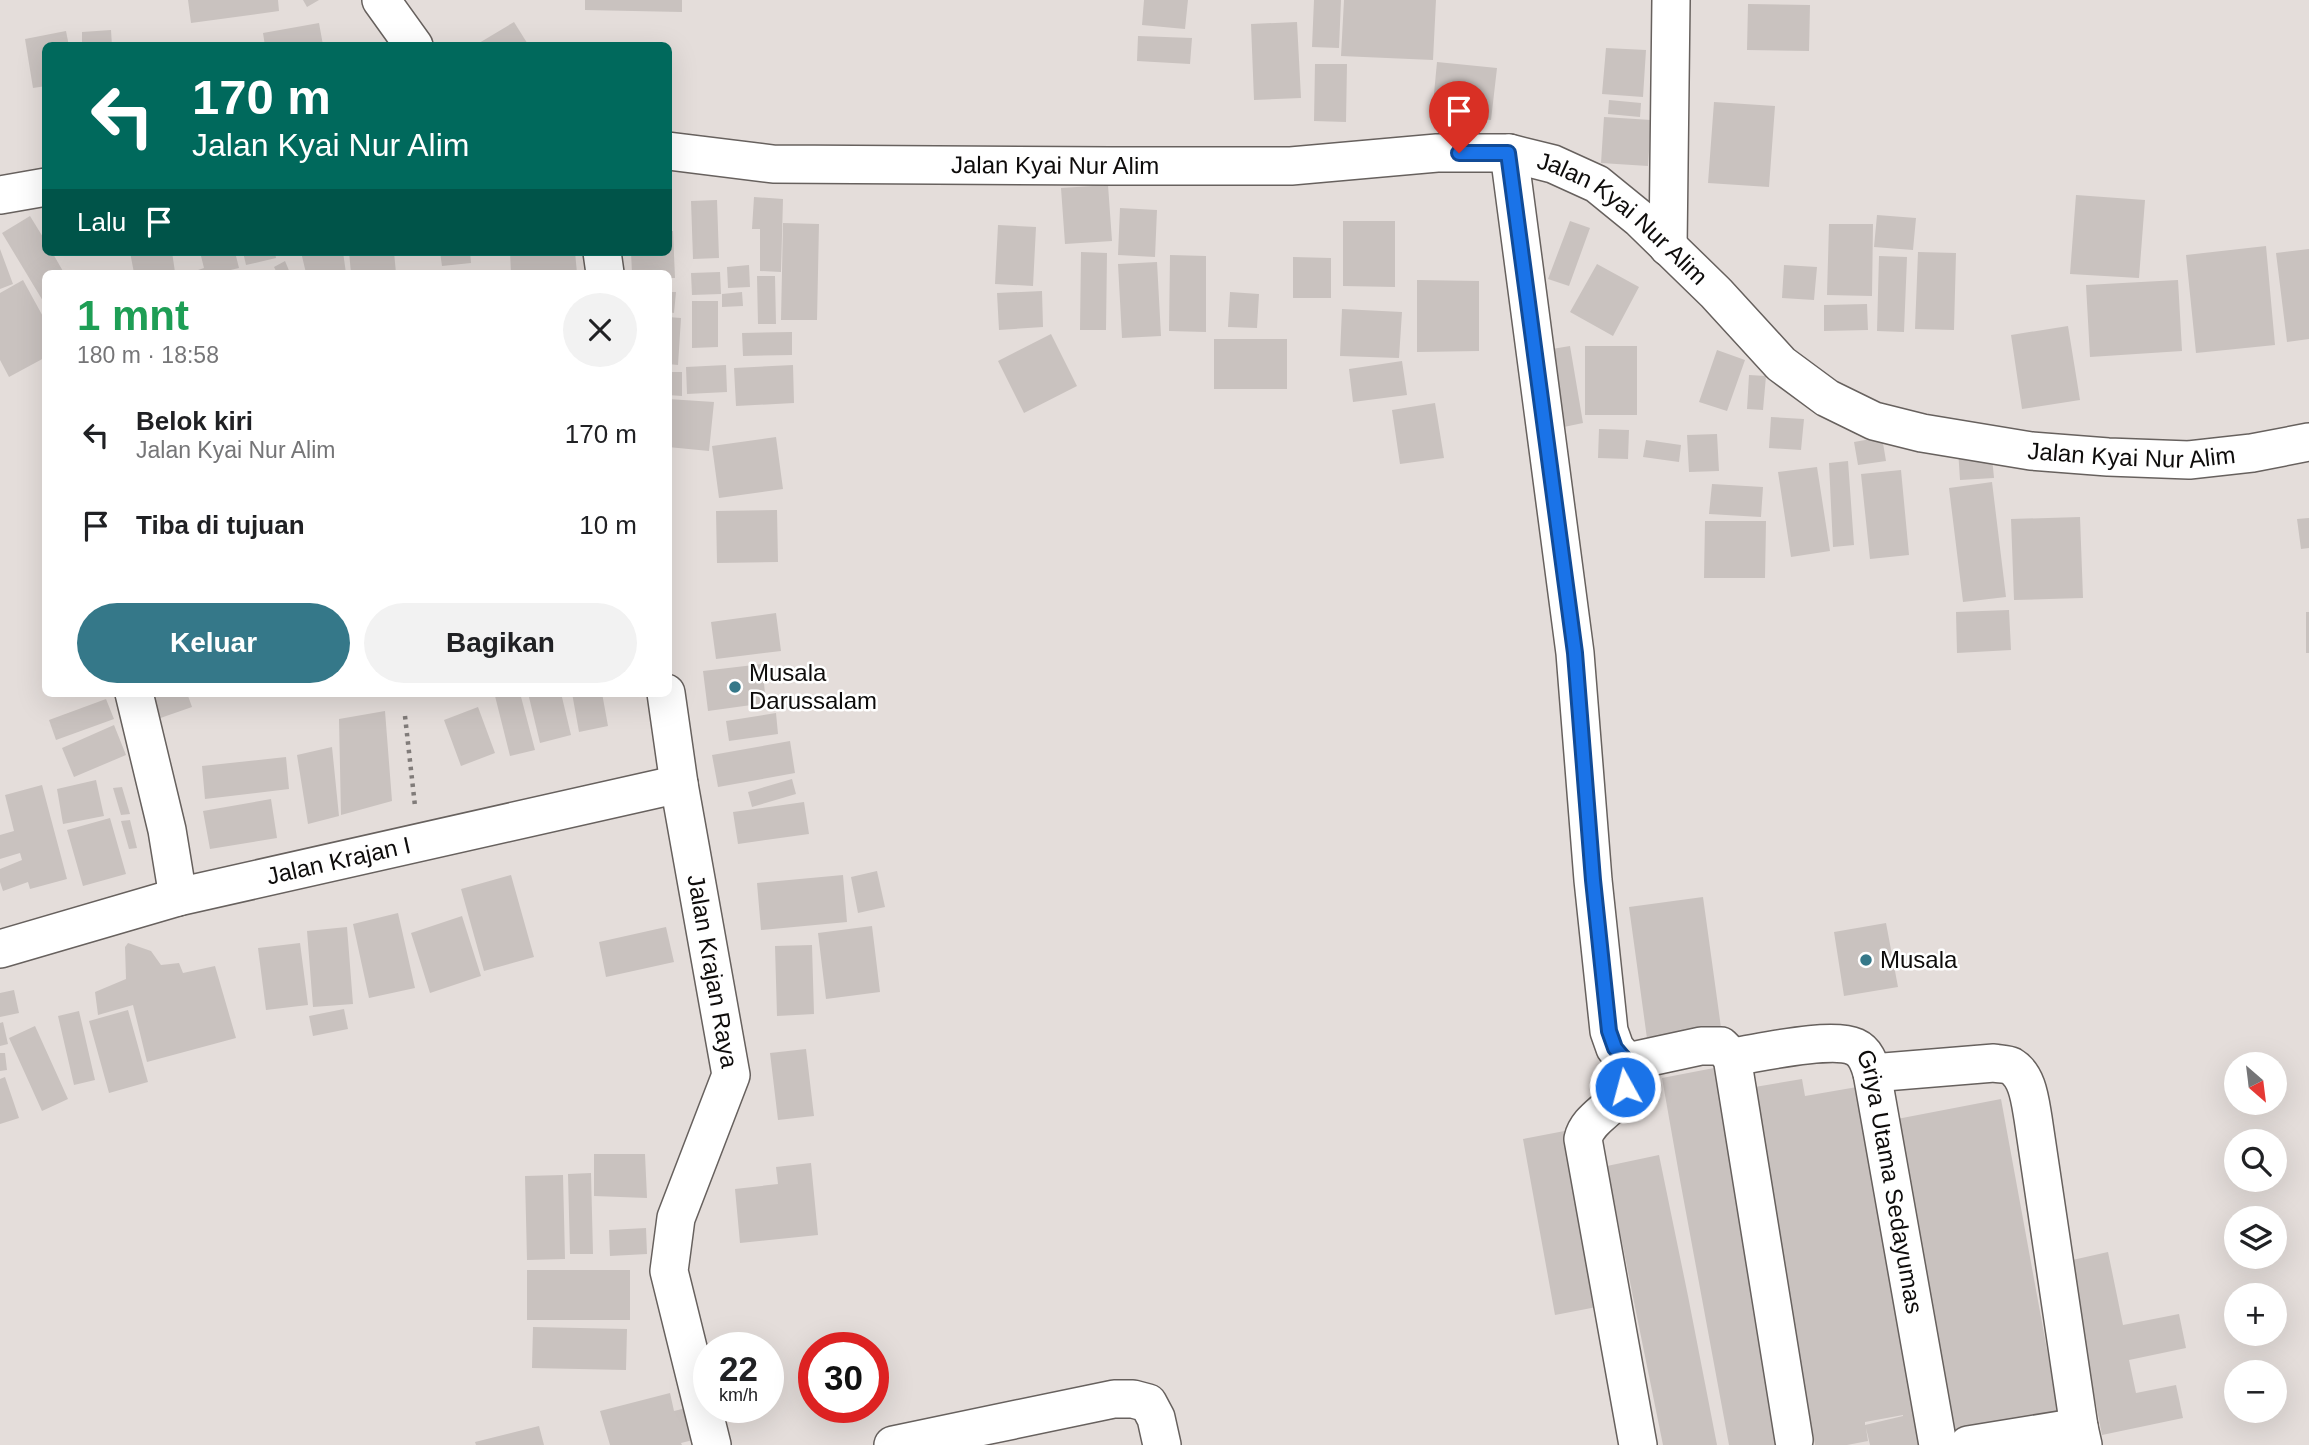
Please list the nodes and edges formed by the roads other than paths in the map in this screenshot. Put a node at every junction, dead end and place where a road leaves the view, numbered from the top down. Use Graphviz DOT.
graph roads {
  1 [pos="381,0"];
  2 [pos="1671,0"];
  3 [pos="411,42"];
  4 [pos="672,151"];
  5 [pos="1508,153"];
  6 [pos="42,188"];
  7 [pos="0,195"];
  8 [pos="1668,247"];
  9 [pos="2309,442"];
  10 [pos="136,697"];
  11 [pos="667,697"];
  12 [pos="680,784"];
  13 [pos="178,897"];
  14 [pos="0,949"];
  15 [pos="1732,1057"];
  16 [pos="1627,1062"];
  17 [pos="1872,1073"];
  18 [pos="2081,1436"];
  19 [pos="1794,1440"];
  20 [pos="712,1445"];
  21 [pos="893,1445"];
  22 [pos="1162,1445"];
  23 [pos="1638,1445"];
  24 [pos="1938,1445"];
  25 [pos="1968,1445"];
  1 -- 3 [label="street"];
  2 -- 8 [label="street"];
  4 -- 5 [label="street, Jalan Kyai Nur Alim"];
  5 -- 8 [label="street, Jalan Kyai Nur Alim"];
  5 -- 16 [label="street"];
  6 -- 7 [label="street"];
  8 -- 9 [label="street, Jalan Kyai Nur Alim"];
  10 -- 13 [label="street"];
  11 -- 12 [label="street, Jalan Krajan Raya"];
  12 -- 13 [label="street, Jalan Krajan I"];
  12 -- 20 [label="street, Jalan Krajan Raya"];
  13 -- 14 [label="street, Jalan Krajan I"];
  15 -- 16 [label="street, Griya Utama Sedayumas"];
  15 -- 17 [label="street, Griya Utama Sedayumas"];
  15 -- 19 [label="street"];
  16 -- 23 [label="street"];
  17 -- 18 [label="street"];
  17 -- 24 [label="street, Griya Utama Sedayumas"];
  18 -- 25 [label="street"];
  21 -- 22 [label="street"];
}
